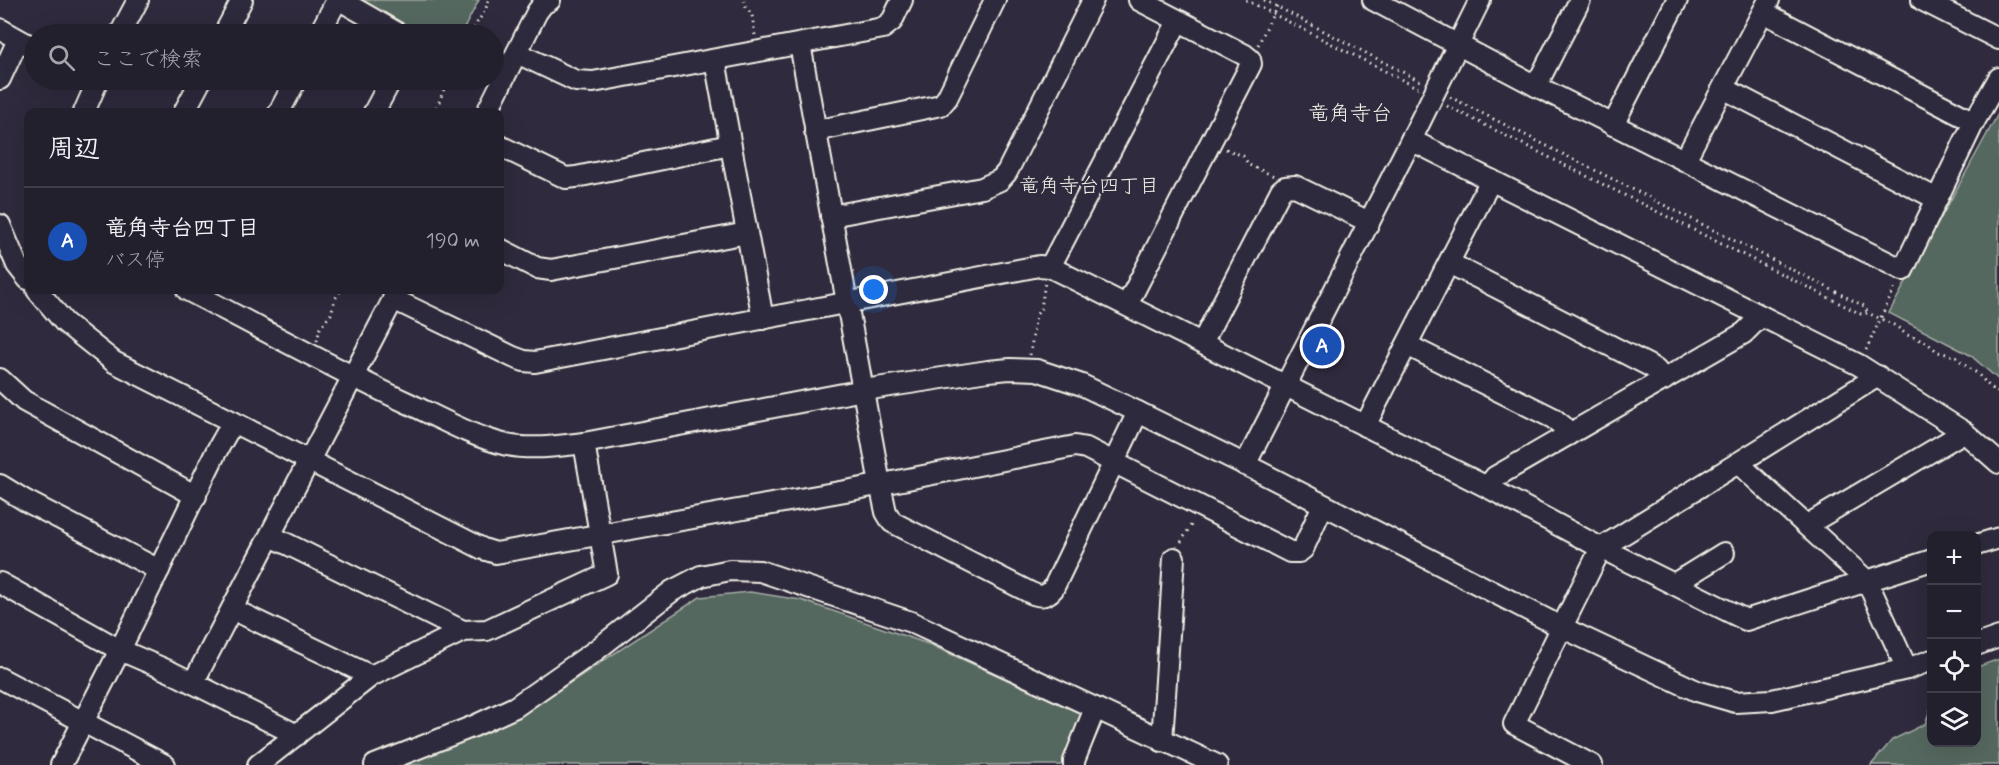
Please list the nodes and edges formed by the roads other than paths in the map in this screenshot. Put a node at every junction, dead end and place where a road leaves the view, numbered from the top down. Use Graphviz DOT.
graph roads {
  1 [pos="138,0"];
  2 [pos="242,0"];
  3 [pos="338,0"];
  4 [pos="550,0"];
  5 [pos="902,0"];
  6 [pos="996,0"];
  7 [pos="1093,0"];
  8 [pos="1139,0"];
  9 [pos="1373,0"];
  10 [pos="1480,0"];
  11 [pos="1580,0"];
  12 [pos="1677,0"];
  13 [pos="1922,0"];
  14 [pos="1766,6"];
  15 [pos="1178,21"];
  16 [pos="125,24"];
  17 [pos="229,24"];
  18 [pos="325,24"];
  19 [pos="381,24"];
  20 [pos="0,29"];
  21 [pos="1999,39"];
  22 [pos="24,43"];
  23 [pos="1457,43"];
  24 [pos="800,44"];
  25 [pos="24,47"];
  26 [pos="517,53"];
  27 [pos="715,60"];
  28 [pos="1999,78"];
  29 [pos="0,79"];
  30 [pos="504,79"];
  31 [pos="1536,86"];
  32 [pos="1723,88"];
  33 [pos="94,90"];
  34 [pos="196,90"];
  35 [pos="291,90"];
  36 [pos="386,90"];
  37 [pos="498,90"];
  38 [pos="86,108"];
  39 [pos="186,108"];
  40 [pos="281,108"];
  41 [pos="376,108"];
  42 [pos="489,108"];
  43 [pos="1974,122"];
  44 [pos="1613,125"];
  45 [pos="815,130"];
  46 [pos="1411,140"];
  47 [pos="730,145"];
  48 [pos="504,148"];
  49 [pos="1685,160"];
  50 [pos="1491,180"];
  51 [pos="1937,199"];
  52 [pos="831,216"];
  53 [pos="1369,222"];
  54 [pos="0,225"];
  55 [pos="747,233"];
  56 [pos="504,251"];
  57 [pos="7,262"];
  58 [pos="1449,263"];
  59 [pos="1050,267"];
  60 [pos="24,274"];
  61 [pos="40,294"];
  62 [pos="197,294"];
  63 [pos="395,294"];
  64 [pos="847,302"];
  65 [pos="1126,305"];
  66 [pos="1761,316"];
  67 [pos="763,319"];
  68 [pos="1202,343"];
  69 [pos="1407,345"];
  70 [pos="1878,376"];
  71 [pos="353,377"];
  72 [pos="0,379"];
  73 [pos="1664,380"];
  74 [pos="1285,386"];
  75 [pos="864,390"];
  76 [pos="1138,412"];
  77 [pos="233,422"];
  78 [pos="1365,426"];
  79 [pos="1964,432"];
  80 [pos="1568,435"];
  81 [pos="584,443"];
  82 [pos="310,460"];
  83 [pos="1114,463"];
  84 [pos="1738,463"];
  85 [pos="1999,463"];
  86 [pos="1245,465"];
  87 [pos="880,484"];
  88 [pos="0,485"];
  89 [pos="1486,487"];
  90 [pos="196,496"];
  91 [pos="1323,506"];
  92 [pos="1807,525"];
  93 [pos="600,535"];
  94 [pos="271,536"];
  95 [pos="1999,538"];
  96 [pos="1981,544"];
  97 [pos="1601,548"];
  98 [pos="1177,551"];
  99 [pos="1724,553"];
  100 [pos="1927,562"];
  101 [pos="159,570"];
  102 [pos="1867,581"];
  103 [pos="0,583"];
  104 [pos="1674,584"];
  105 [pos="232,609"];
  106 [pos="1561,627"];
  107 [pos="463,631"];
  108 [pos="1999,637"];
  109 [pos="1981,644"];
  110 [pos="120,650"];
  111 [pos="1927,662"];
  112 [pos="1907,669"];
  113 [pos="371,676"];
  114 [pos="0,678"];
  115 [pos="193,684"];
  116 [pos="1095,708"];
  117 [pos="83,722"];
  118 [pos="297,735"];
  119 [pos="1162,741"];
  120 [pos="1195,760"];
  121 [pos="61,765"];
  122 [pos="165,765"];
  123 [pos="258,765"];
  124 [pos="375,765"];
  125 [pos="1074,765"];
  126 [pos="1217,765"];
  127 [pos="1592,765"];
  1 -- 16 [label="street"];
  2 -- 17 [label="street"];
  3 -- 18 [label="street"];
  3 -- 19 [label="street"];
  4 -- 26 [label="street"];
  5 -- 24 [label="street"];
  6 -- 45 [label="street"];
  7 -- 52 [label="street"];
  8 -- 15 [label="street"];
  9 -- 23 [label="street"];
  10 -- 23 [label="street"];
  11 -- 31 [label="street"];
  12 -- 44 [label="street"];
  13 -- 21 [label="street"];
  14 -- 32 [label="street"];
  14 -- 43 [label="street"];
  15 -- 59 [label="street"];
  15 -- 65 [label="street"];
  20 -- 22 [label="street"];
  23 -- 31 [label="street"];
  23 -- 46 [label="street"];
  24 -- 27 [label="street"];
  24 -- 45 [label="street"];
  25 -- 29 [label="street"];
  26 -- 27 [label="street"];
  26 -- 30 [label="street"];
  27 -- 47 [label="street"];
  28 -- 43 [label="street"];
  31 -- 44 [label="street"];
  32 -- 49 [label="street"];
  32 -- 51 [label="street"];
  33 -- 38 [label="street"];
  34 -- 39 [label="street"];
  35 -- 40 [label="street"];
  36 -- 41 [label="street"];
  37 -- 42 [label="street"];
  43 -- 51 [label="street"];
  44 -- 49 [label="street"];
  45 -- 52 [label="street"];
  46 -- 50 [label="street"];
  46 -- 53 [label="street"];
  47 -- 48 [label="street"];
  47 -- 55 [label="street"];
  49 -- 51 [label="street"];
  50 -- 58 [label="street"];
  50 -- 66 [label="street"];
  52 -- 64 [label="street"];
  53 -- 68 [label="street"];
  53 -- 74 [label="street"];
  54 -- 57 [label="street"];
  55 -- 56 [label="street"];
  55 -- 67 [label="street"];
  57 -- 60 [label="street"];
  58 -- 69 [label="street"];
  58 -- 73 [label="street"];
  59 -- 64 [label="street"];
  59 -- 65 [label="street"];
  61 -- 77 [label="street"];
  62 -- 71 [label="street"];
  63 -- 67 [label="street"];
  63 -- 71 [label="street"];
  64 -- 67 [label="street"];
  64 -- 75 [label="street"];
  65 -- 68 [label="street"];
  66 -- 70 [label="street"];
  66 -- 73 [label="street"];
  68 -- 74 [label="street"];
  69 -- 78 [label="street"];
  69 -- 80 [label="street"];
  70 -- 79 [label="street"];
  70 -- 84 [label="street"];
  71 -- 81 [label="street"];
  71 -- 82 [label="street"];
  72 -- 90 [label="street"];
  73 -- 80 [label="street"];
  74 -- 78 [label="street"];
  74 -- 86 [label="street"];
  75 -- 76 [label="street"];
  75 -- 81 [label="street"];
  75 -- 87 [label="street"];
  76 -- 83 [label="street"];
  76 -- 86 [label="street"];
  77 -- 82 [label="street"];
  77 -- 90 [label="street"];
  78 -- 89 [label="street"];
  79 -- 85 [label="street"];
  79 -- 92 [label="street"];
  80 -- 89 [label="street"];
  81 -- 93 [label="street"];
  82 -- 93 [label="street"];
  82 -- 94 [label="street"];
  83 -- 87 [label="street"];
  83 -- 87 [label="street"];
  83 -- 91 [label="street"];
  84 -- 92 [label="street"];
  84 -- 97 [label="street"];
  86 -- 91 [label="street"];
  87 -- 93 [label="street"];
  88 -- 101 [label="street"];
  89 -- 97 [label="street"];
  90 -- 101 [label="street"];
  91 -- 106 [label="street"];
  92 -- 102 [label="street"];
  93 -- 107 [label="street"];
  94 -- 105 [label="street"];
  94 -- 107 [label="street"];
  95 -- 96 [label="street"];
  97 -- 104 [label="street"];
  97 -- 106 [label="street"];
  98 -- 119 [label="street"];
  99 -- 104 [label="street"];
  100 -- 102 [label="street"];
  101 -- 110 [label="street"];
  102 -- 104 [label="street"];
  102 -- 112 [label="street"];
  103 -- 110 [label="street"];
  105 -- 113 [label="street"];
  105 -- 115 [label="street"];
  106 -- 112 [label="street"];
  106 -- 127 [label="street"];
  107 -- 113 [label="street"];
  108 -- 109 [label="street"];
  110 -- 115 [label="street"];
  110 -- 117 [label="street"];
  111 -- 112 [label="street"];
  113 -- 118 [label="street"];
  114 -- 117 [label="street"];
  115 -- 118 [label="street"];
  116 -- 119 [label="street"];
  116 -- 124 [label="street"];
  116 -- 125 [label="street"];
  117 -- 121 [label="street"];
  117 -- 122 [label="street"];
  118 -- 123 [label="street"];
  119 -- 120 [label="street"];
  120 -- 126 [label="street"];
}
